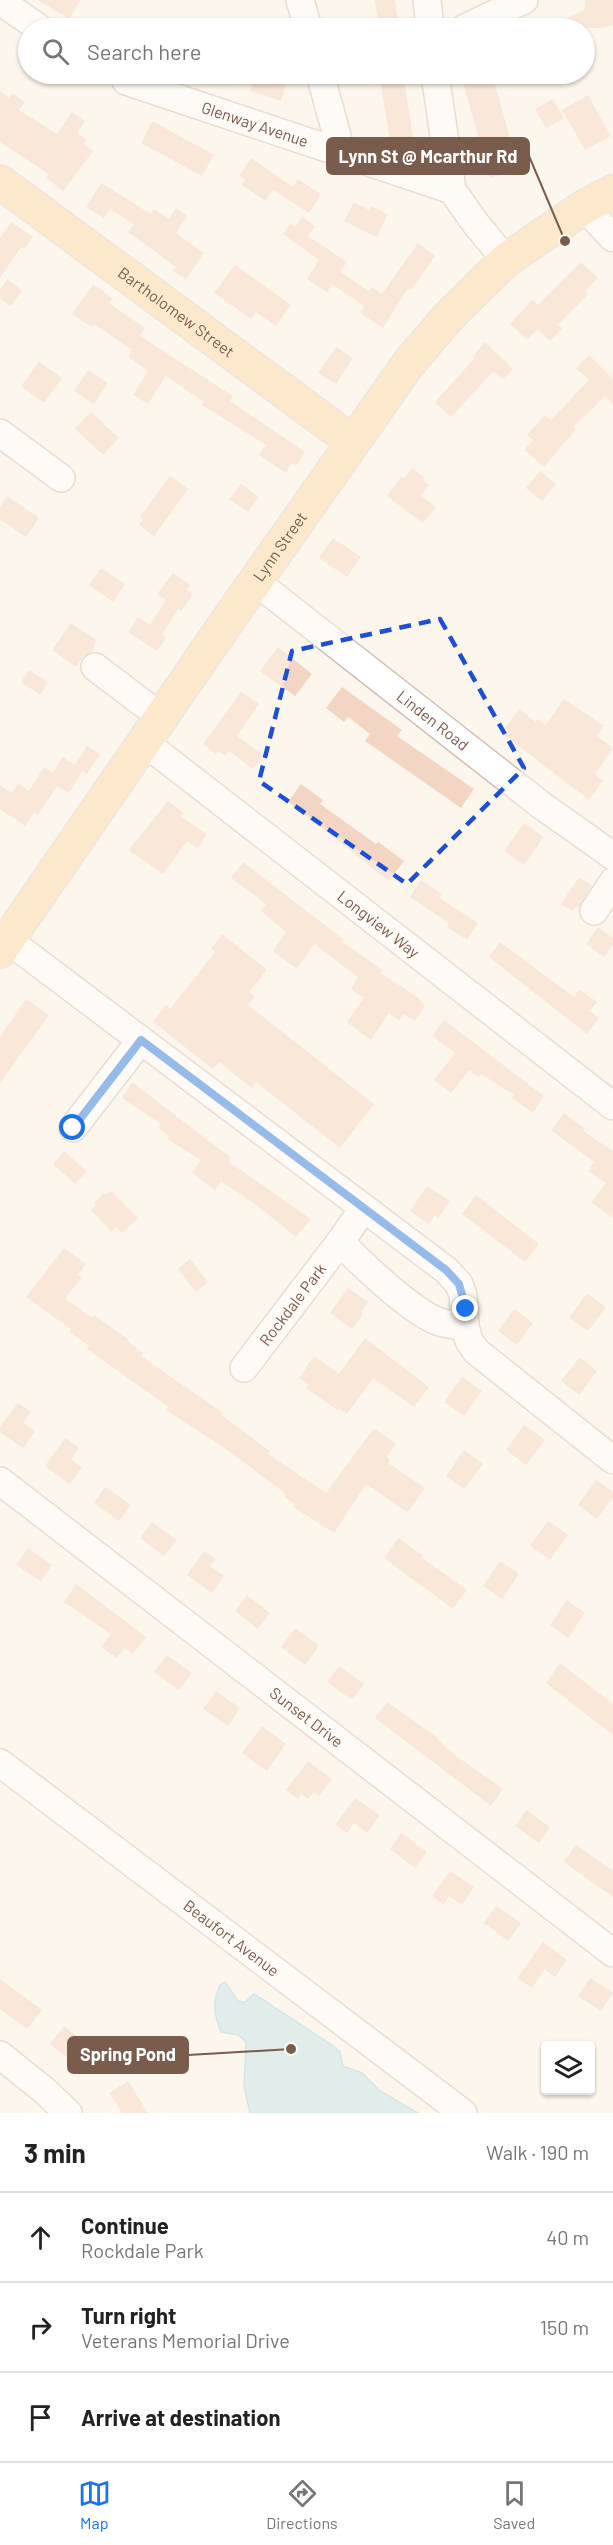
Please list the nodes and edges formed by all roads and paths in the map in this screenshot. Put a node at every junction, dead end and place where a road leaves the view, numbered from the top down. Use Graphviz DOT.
graph roads {
  1 [pos="300,0"];
  2 [pos="427,0"];
  3 [pos="525,0"];
  4 [pos="0,1"];
  5 [pos="25,18"];
  6 [pos="305,18"];
  7 [pos="429,18"];
  8 [pos="486,18"];
  9 [pos="135,84"];
  10 [pos="323,84"];
  11 [pos="436,84"];
  12 [pos="342,154"];
  13 [pos="0,182"];
  14 [pos="452,190"];
  15 [pos="613,192"];
  16 [pos="584,207"];
  17 [pos="613,238"];
  18 [pos="506,260"];
  19 [pos="0,433"];
  20 [pos="353,442"];
  21 [pos="61,478"];
  22 [pos="255,581"];
  23 [pos="95,667"];
  24 [pos="153,729"];
  25 [pos="613,856"];
  26 [pos="613,882"];
  27 [pos="594,911"];
  28 [pos="4,946"];
  29 [pos="141,1040"];
  30 [pos="613,1106"];
  31 [pos="73,1128"];
  32 [pos="364,1208"];
  33 [pos="340,1242"];
  34 [pos="465,1326"];
  35 [pos="244,1368"];
  36 [pos="613,1460"];
  37 [pos="0,1481"];
  38 [pos="0,1762"];
  39 [pos="613,1953"];
  40 [pos="0,2055"];
  41 [pos="69,2113"];
  42 [pos="463,2113"];
  1 -- 6 [label="street"];
  2 -- 7 [label="street"];
  3 -- 8 [label="street"];
  4 -- 5 [label="street"];
  9 -- 12 [label="street, Glenway Avenue"];
  10 -- 12 [label="street"];
  11 -- 14 [label="street"];
  12 -- 14 [label="street, Glenway Avenue"];
  13 -- 20 [label="main road, Bartholomew Street"];
  14 -- 18 [label="street"];
  15 -- 16 [label="main road, Lynn Street"];
  16 -- 17 [label="street"];
  16 -- 18 [label="main road, Lynn Street"];
  18 -- 20 [label="main road, Lynn Street"];
  19 -- 21 [label="street"];
  20 -- 22 [label="main road, Lynn Street"];
  22 -- 24 [label="main road, Lynn Street"];
  22 -- 25 [label="street, Linden Road"];
  23 -- 24 [label="street, Longview Way"];
  24 -- 28 [label="main road, Lynn Street"];
  24 -- 30 [label="street, Longview Way"];
  26 -- 27 [label="street"];
  28 -- 29 [label="street"];
  29 -- 31 [label="street"];
  29 -- 32 [label="street"];
  32 -- 33 [label="street, Rockdale Park"];
  32 -- 34 [label="street"];
  33 -- 34 [label="street"];
  33 -- 35 [label="street, Rockdale Park"];
  34 -- 36 [label="street"];
  37 -- 39 [label="street, Sunset Drive"];
  38 -- 42 [label="street, Beaufort Avenue"];
  40 -- 41 [label="street"];
}
